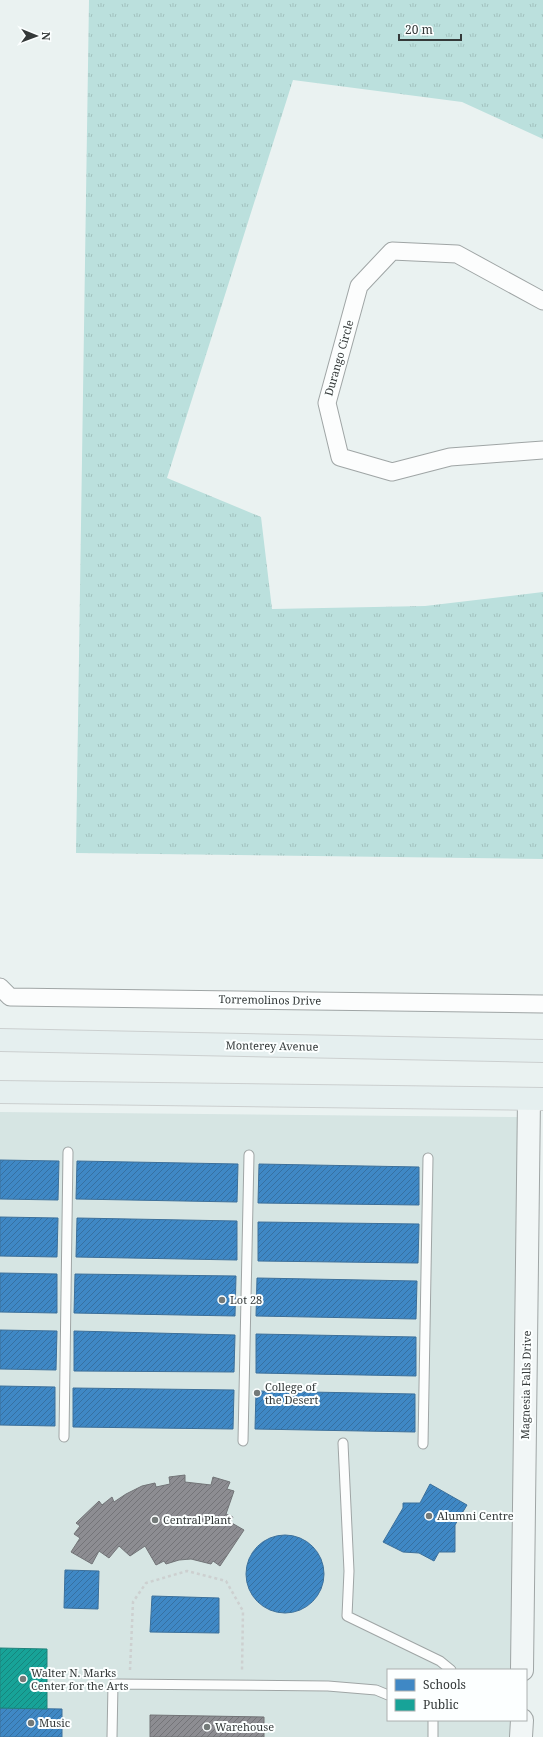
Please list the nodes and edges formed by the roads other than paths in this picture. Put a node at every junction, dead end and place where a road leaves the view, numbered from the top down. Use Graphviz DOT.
graph roads {
  1 [pos="543,301"];
  2 [pos="543,450"];
  3 [pos="0,987"];
  4 [pos="543,1004"];
  5 [pos="0,1040"];
  6 [pos="543,1051"];
  7 [pos="0,1092"];
  8 [pos="538,1094"];
  9 [pos="68,1152"];
  10 [pos="248,1155"];
  11 [pos="428,1158"];
  12 [pos="64,1437"];
  13 [pos="243,1441"];
  14 [pos="343,1443"];
  15 [pos="423,1444"];
  16 [pos="449,1669"];
  17 [pos="522,1669"];
  18 [pos="387,1696"];
  19 [pos="433,1721"];
  20 [pos="522,1721"];
  21 [pos="112,1737"];
  22 [pos="433,1737"];
  23 [pos="521,1737"];
  1 -- 2 [label="street, Durango Circle"];
  3 -- 4 [label="street, Torremolinos Drive"];
  5 -- 6 [label="main road, Monterey Avenue"];
  7 -- 8 [label="main road"];
  8 -- 17 [label="street, Magnesia Falls Drive"];
  9 -- 12 [label="lane"];
  10 -- 13 [label="lane"];
  11 -- 15 [label="lane"];
  14 -- 16 [label="lane"];
  18 -- 21 [label="lane"];
  19 -- 22 [label="lane"];
  20 -- 23 [label="street"];
}
